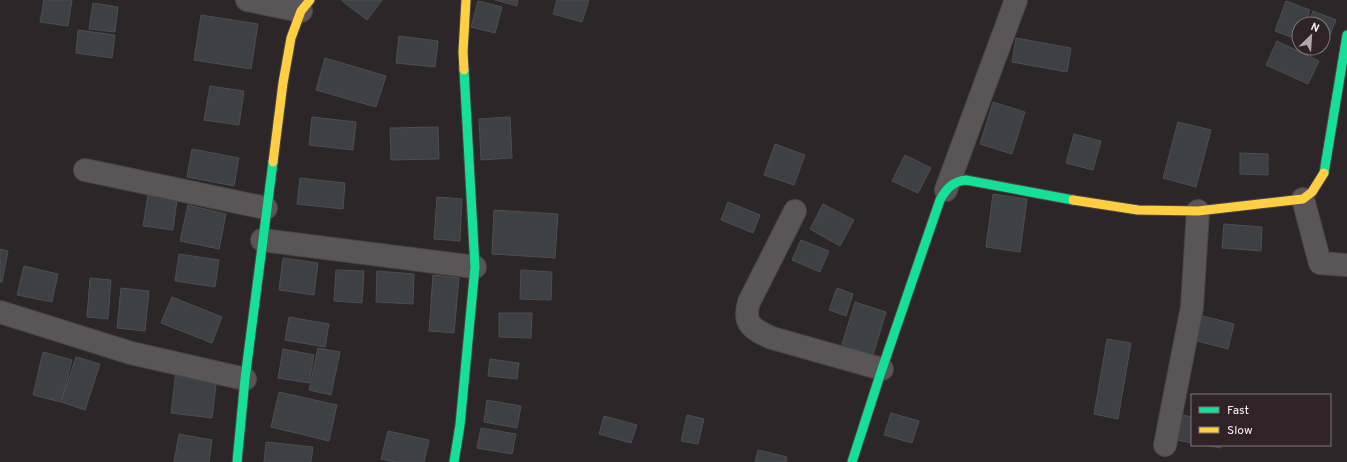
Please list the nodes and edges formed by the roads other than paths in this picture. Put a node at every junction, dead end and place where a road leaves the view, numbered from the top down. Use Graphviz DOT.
graph roads {
  1 [pos="247,0"];
  2 [pos="466,0"];
  3 [pos="1016,0"];
  4 [pos="305,5"];
  5 [pos="1347,35"];
  6 [pos="85,170"];
  7 [pos="946,190"];
  8 [pos="1303,199"];
  9 [pos="266,208"];
  10 [pos="795,211"];
  11 [pos="1198,211"];
  12 [pos="262,240"];
  13 [pos="1347,265"];
  14 [pos="475,266"];
  15 [pos="0,312"];
  16 [pos="882,369"];
  17 [pos="244,379"];
  18 [pos="1165,445"];
  19 [pos="236,462"];
  20 [pos="454,462"];
  21 [pos="852,462"];
  1 -- 4 [label="street"];
  2 -- 14 [label="street"];
  3 -- 7 [label="street"];
  4 -- 9 [label="street"];
  5 -- 8 [label="street"];
  6 -- 9 [label="street"];
  7 -- 11 [label="street"];
  7 -- 16 [label="street"];
  8 -- 11 [label="street"];
  8 -- 13 [label="street"];
  9 -- 12 [label="street"];
  10 -- 16 [label="street"];
  11 -- 18 [label="street"];
  12 -- 14 [label="street"];
  12 -- 17 [label="street"];
  14 -- 20 [label="street"];
  15 -- 17 [label="street"];
  16 -- 21 [label="street"];
  17 -- 19 [label="street"];
}
